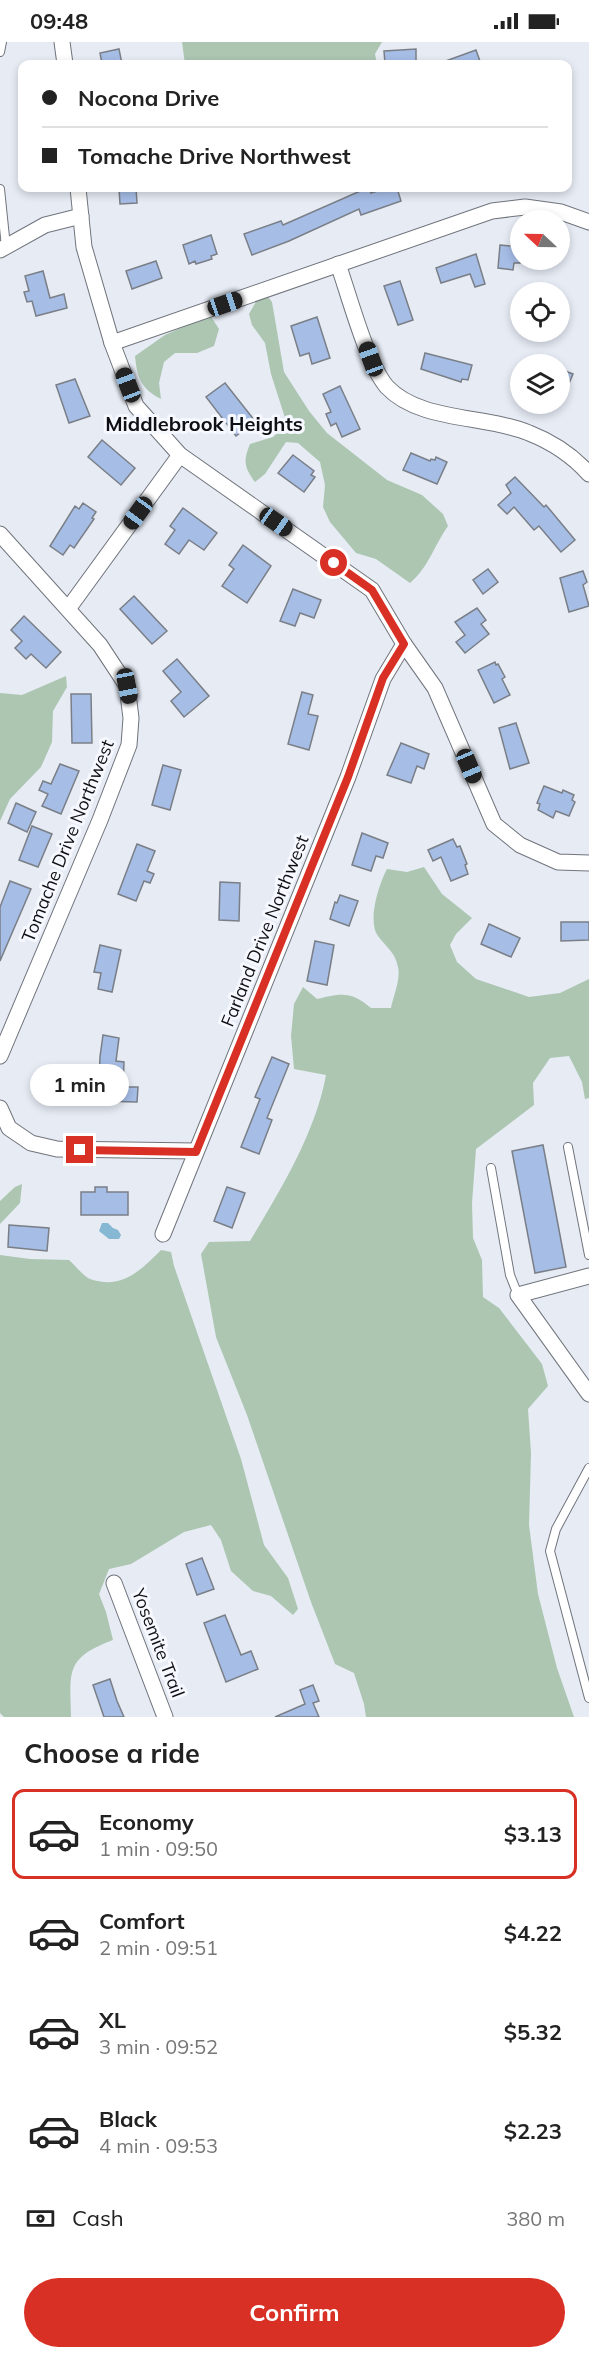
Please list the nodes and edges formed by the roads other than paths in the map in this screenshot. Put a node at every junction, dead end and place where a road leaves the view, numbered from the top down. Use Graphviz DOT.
graph roads {
  1 [pos="2,42"];
  2 [pos="62,42"];
  3 [pos="0,52"];
  4 [pos="64,60"];
  5 [pos="0,189"];
  6 [pos="78,192"];
  7 [pos="81,216"];
  8 [pos="589,222"];
  9 [pos="3,249"];
  10 [pos="338,264"];
  11 [pos="112,343"];
  12 [pos="180,455"];
  13 [pos="589,474"];
  14 [pos="0,534"];
  15 [pos="68,609"];
  16 [pos="404,644"];
  17 [pos="589,863"];
  18 [pos="0,1056"];
  19 [pos="0,1108"];
  20 [pos="568,1147"];
  21 [pos="196,1152"];
  22 [pos="491,1168"];
  23 [pos="163,1234"];
  24 [pos="589,1255"];
  25 [pos="589,1276"];
  26 [pos="518,1295"];
  27 [pos="589,1394"];
  28 [pos="589,1468"];
  29 [pos="114,1583"];
  30 [pos="589,1698"];
  31 [pos="165,1717"];
  1 -- 3 [label="lane"];
  2 -- 4 [label="street"];
  5 -- 9 [label="lane"];
  6 -- 7 [label="street"];
  7 -- 9 [label="street"];
  7 -- 11 [label="street"];
  8 -- 10 [label="street"];
  10 -- 11 [label="street"];
  10 -- 13 [label="street"];
  11 -- 12 [label="street"];
  12 -- 15 [label="street"];
  12 -- 16 [label="street"];
  14 -- 15 [label="street, Tomache Drive Northwest"];
  15 -- 18 [label="street, Tomache Drive Northwest"];
  16 -- 17 [label="street"];
  16 -- 21 [label="street, Farland Drive Northwest"];
  19 -- 21 [label="street"];
  20 -- 24 [label="lane"];
  21 -- 23 [label="street, Farland Drive Northwest"];
  22 -- 26 [label="lane"];
  25 -- 26 [label="street"];
  26 -- 27 [label="street"];
  28 -- 30 [label="lane"];
  29 -- 31 [label="street, Yosemite Trail"];
}
